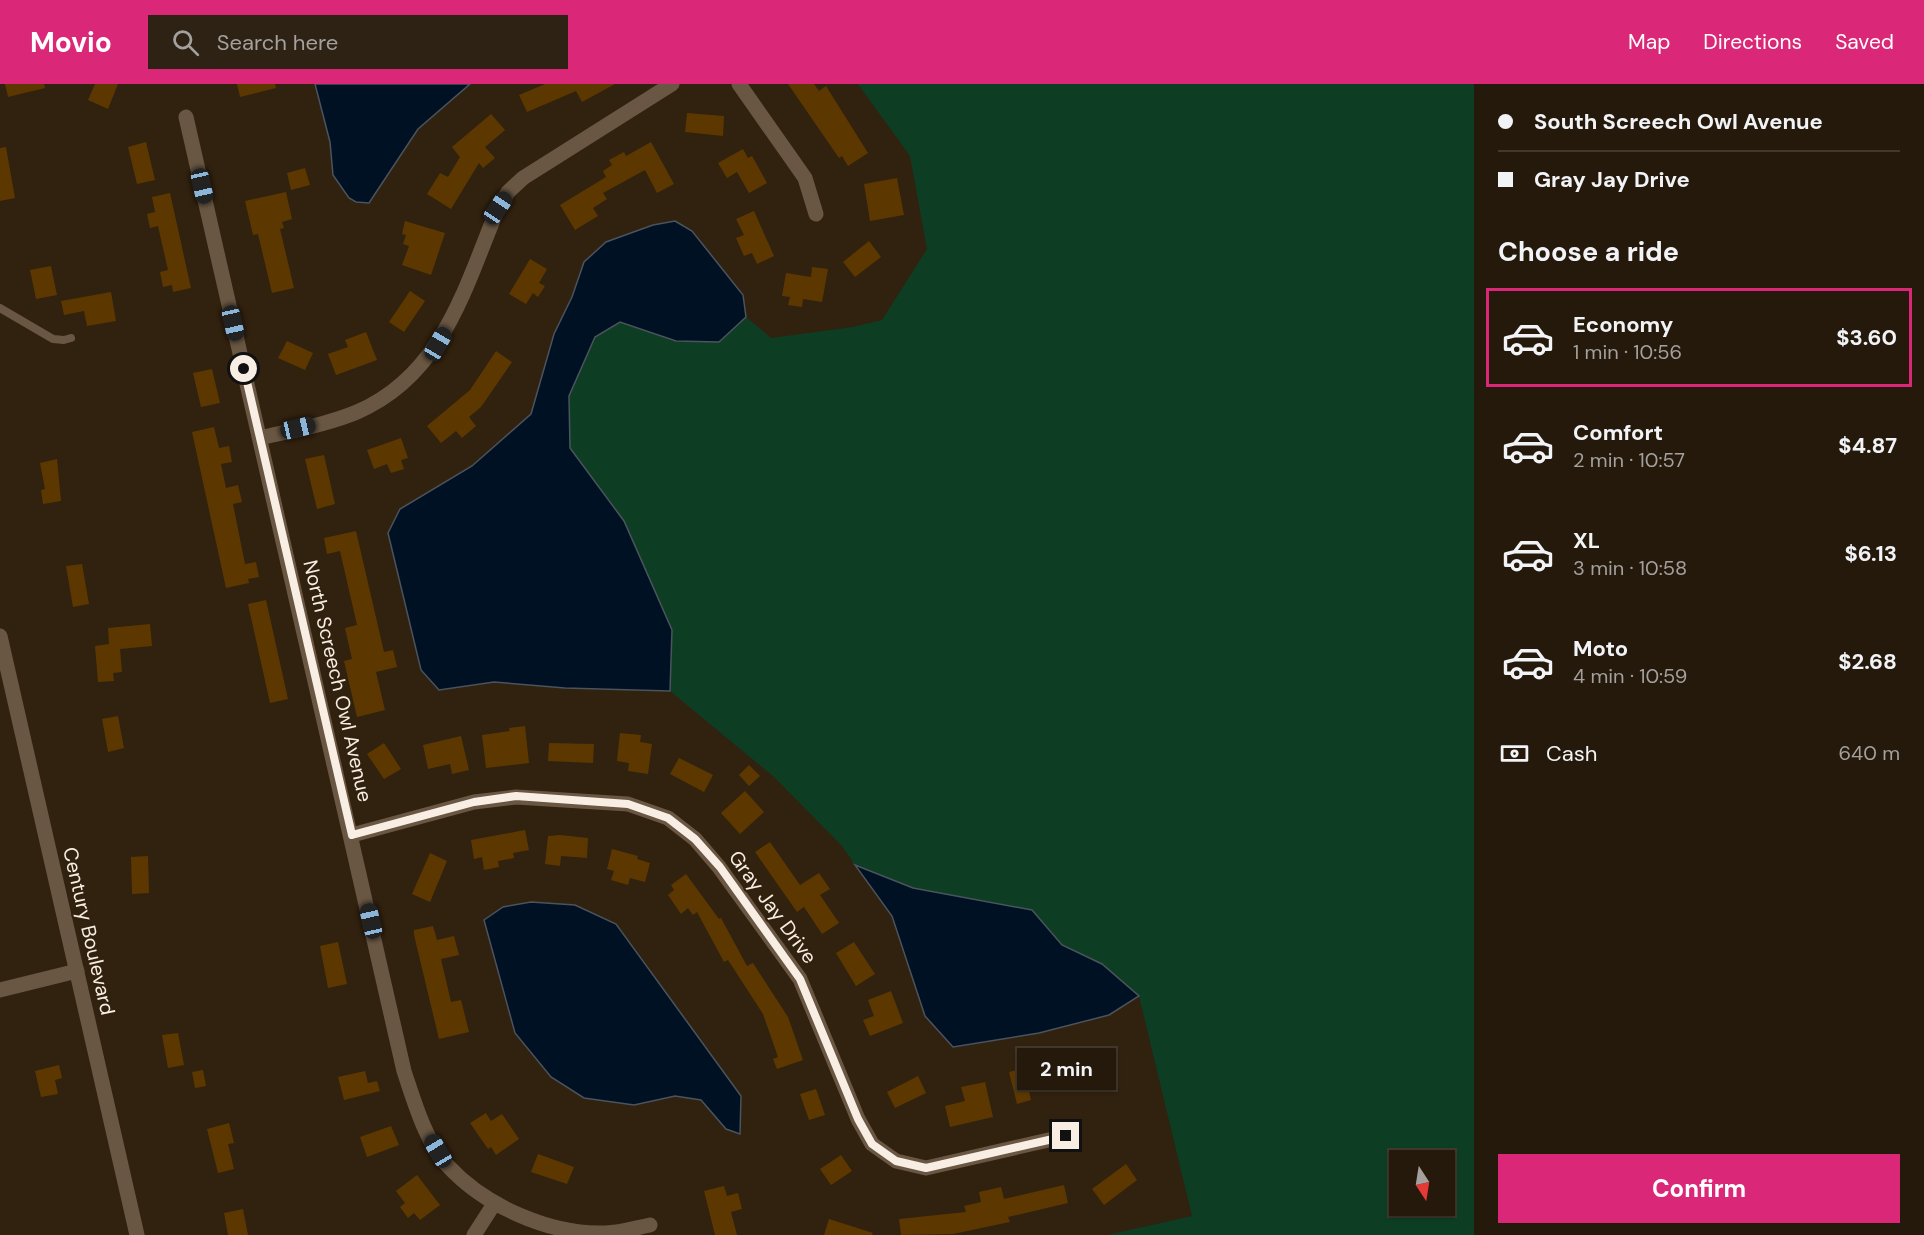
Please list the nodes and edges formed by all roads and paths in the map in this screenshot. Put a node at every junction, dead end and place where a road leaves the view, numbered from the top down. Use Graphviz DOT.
graph roads {
  1 [pos="672,84"];
  2 [pos="739,84"];
  3 [pos="186,117"];
  4 [pos="816,214"];
  5 [pos="0,308"];
  6 [pos="71,338"];
  7 [pos="260,438"];
  8 [pos="0,636"];
  9 [pos="352,835"];
  10 [pos="77,971"];
  11 [pos="0,990"];
  12 [pos="1066,1136"];
  13 [pos="494,1204"];
  14 [pos="650,1225"];
  15 [pos="137,1235"];
  16 [pos="474,1235"];
  1 -- 7 [label="street"];
  2 -- 4 [label="street"];
  3 -- 7 [label="street, North Screech Owl Avenue"];
  5 -- 6 [label="lane"];
  7 -- 9 [label="street, North Screech Owl Avenue"];
  8 -- 10 [label="street, Century Boulevard"];
  9 -- 12 [label="street, Gray Jay Drive"];
  9 -- 13 [label="street, North Screech Owl Avenue"];
  10 -- 11 [label="street"];
  10 -- 15 [label="street, Century Boulevard"];
  13 -- 14 [label="street, North Screech Owl Avenue"];
  13 -- 16 [label="street"];
}
